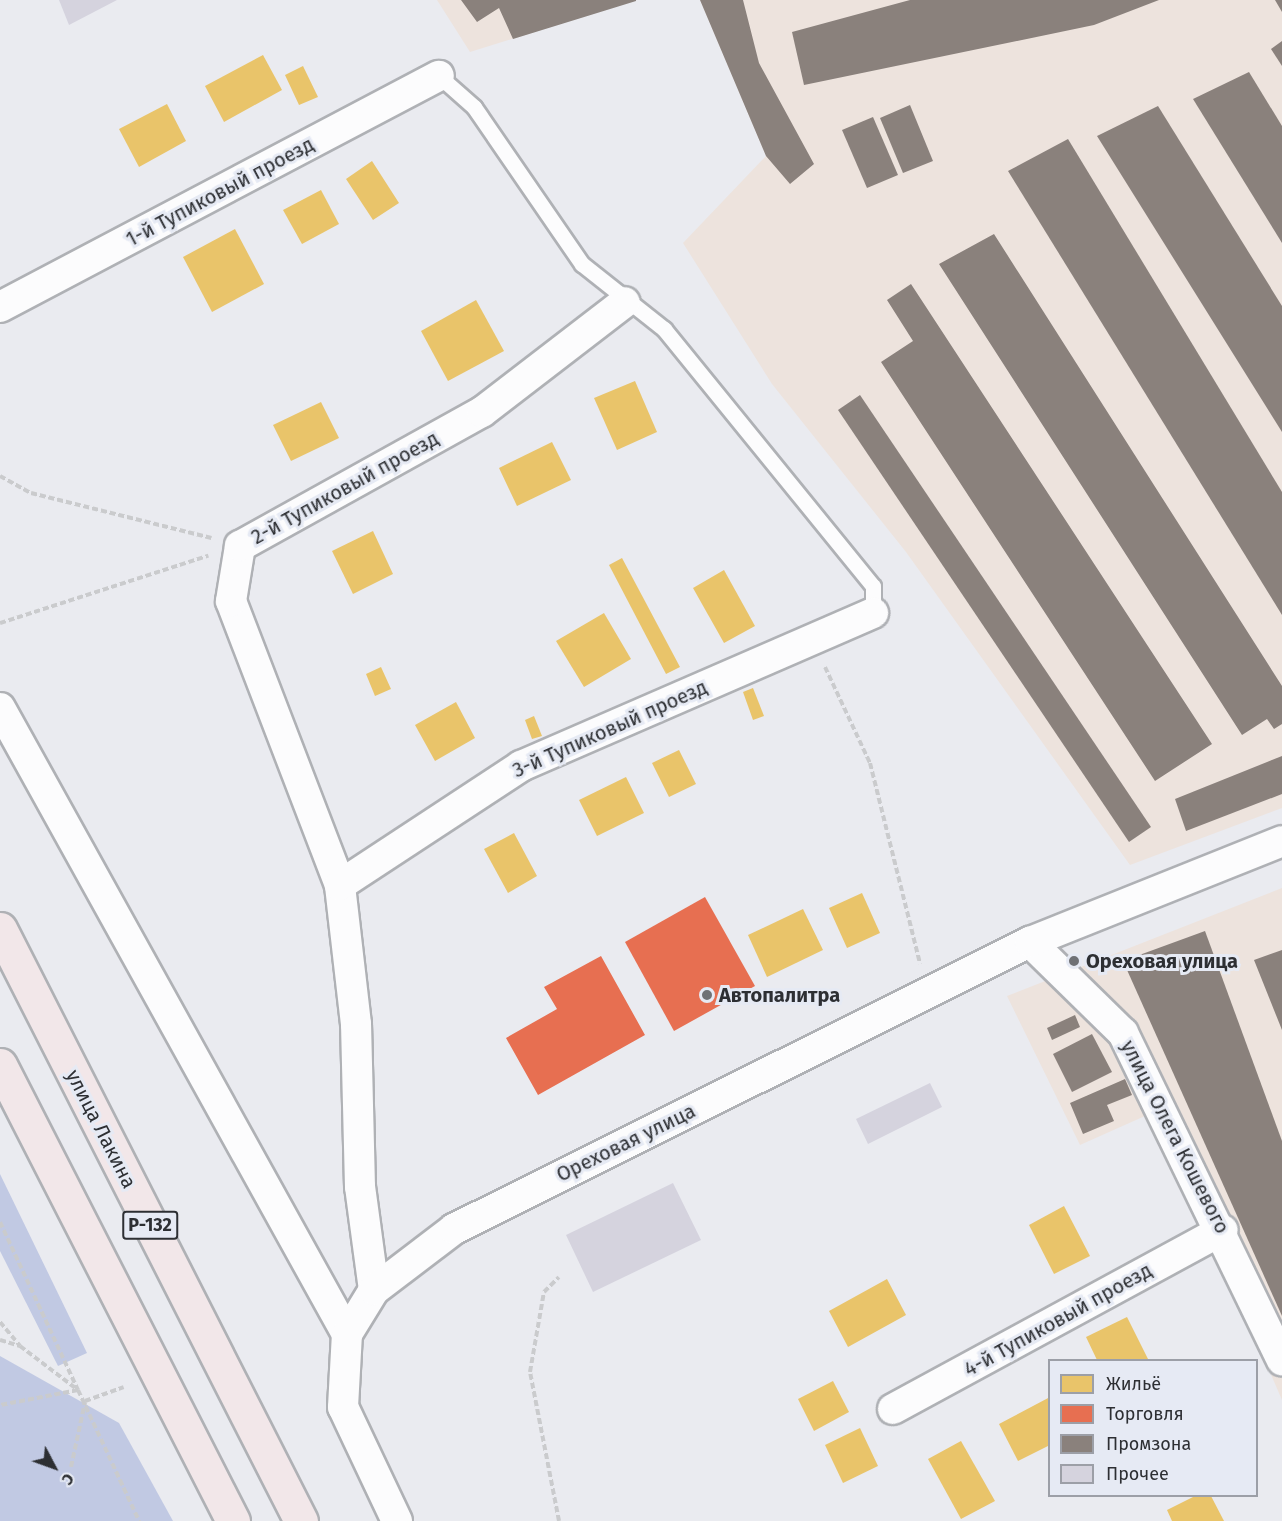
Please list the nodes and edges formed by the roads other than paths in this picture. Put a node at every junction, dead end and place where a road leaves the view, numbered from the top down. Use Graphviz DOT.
graph roads {
  1 [pos="439,76"];
  2 [pos="625,302"];
  3 [pos="0,307"];
  4 [pos="873,613"];
  5 [pos="0,708"];
  6 [pos="1282,841"];
  7 [pos="340,885"];
  8 [pos="0,929"];
  9 [pos="1030,942"];
  10 [pos="0,1065"];
  11 [pos="1223,1230"];
  12 [pos="375,1290"];
  13 [pos="347,1334"];
  14 [pos="1282,1360"];
  15 [pos="893,1410"];
  16 [pos="233,1521"];
  17 [pos="301,1521"];
  18 [pos="397,1521"];
  1 -- 2 [label="lane"];
  1 -- 3 [label="street, 1-й Тупиковый проезд"];
  2 -- 4 [label="lane"];
  2 -- 7 [label="street, 2-й Тупиковый проезд"];
  4 -- 7 [label="street, 3-й Тупиковый проезд"];
  5 -- 13 [label="street"];
  6 -- 9 [label="street, Ореховая улица"];
  7 -- 12 [label="street"];
  8 -- 17 [label="highway, улица Лакина / Р-132"];
  9 -- 11 [label="street, улица Олега Кошевого"];
  9 -- 12 [label="street, Ореховая улица"];
  10 -- 16 [label="highway, Р-132"];
  11 -- 14 [label="street, улица Олега Кошевого"];
  11 -- 15 [label="street, 4-й Тупиковый проезд"];
  12 -- 13 [label="street, Ореховая улица"];
  13 -- 18 [label="street, Ореховая улица"];
}
